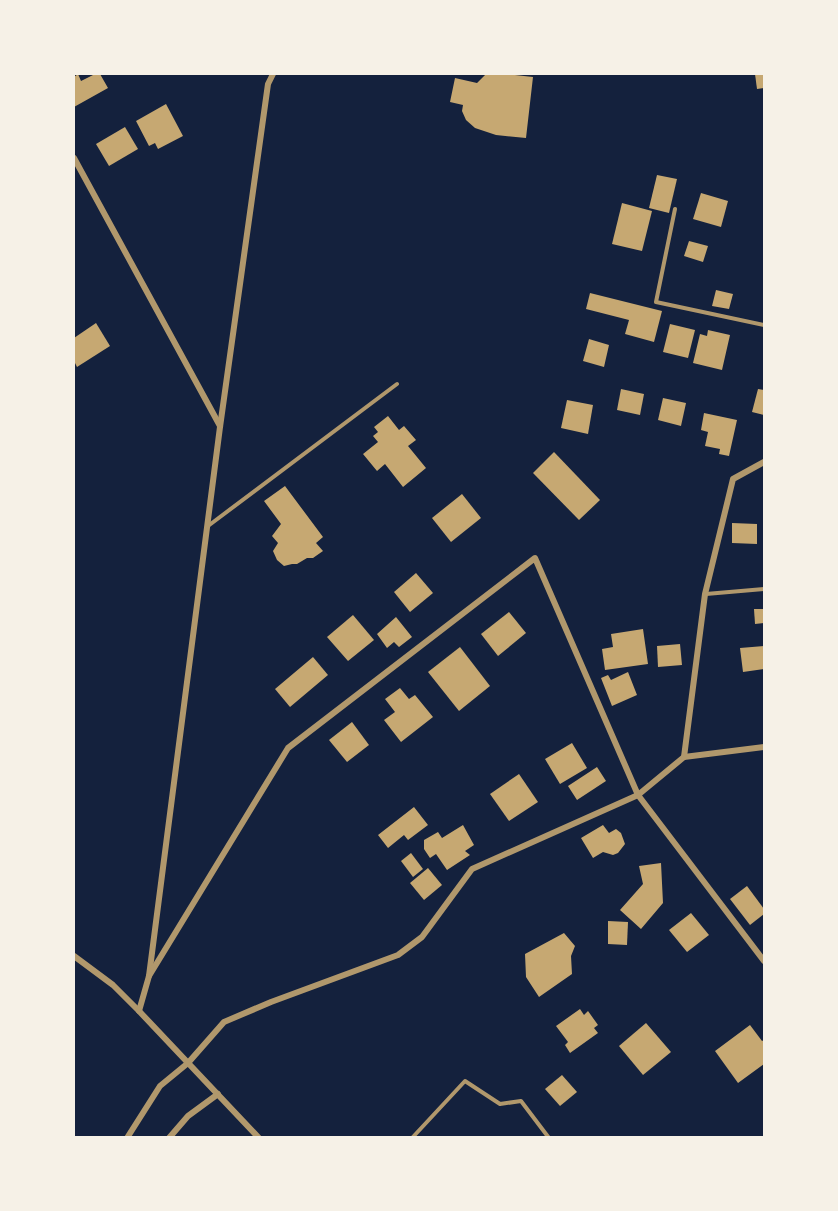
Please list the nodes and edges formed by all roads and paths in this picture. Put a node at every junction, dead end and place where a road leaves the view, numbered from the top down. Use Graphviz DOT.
graph roads {
  1 [pos="273,74"];
  2 [pos="74,158"];
  3 [pos="675,208"];
  4 [pos="765,325"];
  5 [pos="397,384"];
  6 [pos="220,427"];
  7 [pos="765,462"];
  8 [pos="207,527"];
  9 [pos="765,589"];
  10 [pos="705,594"];
  11 [pos="765,747"];
  12 [pos="684,757"];
  13 [pos="638,795"];
  14 [pos="74,957"];
  15 [pos="765,961"];
  16 [pos="149,976"];
  17 [pos="139,1011"];
  18 [pos="188,1063"];
  19 [pos="218,1094"];
  20 [pos="172,1136"];
  21 [pos="127,1137"];
  22 [pos="259,1137"];
  23 [pos="412,1137"];
  24 [pos="549,1137"];
  1 -- 6 [label="street"];
  2 -- 6 [label="street"];
  3 -- 4 [label="lane"];
  5 -- 8 [label="lane"];
  6 -- 8 [label="street"];
  7 -- 10 [label="street"];
  8 -- 16 [label="street"];
  9 -- 10 [label="lane"];
  10 -- 12 [label="street"];
  11 -- 12 [label="street"];
  12 -- 13 [label="street"];
  13 -- 15 [label="street"];
  13 -- 16 [label="street"];
  13 -- 18 [label="street"];
  14 -- 17 [label="street"];
  16 -- 17 [label="street"];
  17 -- 18 [label="street"];
  18 -- 19 [label="street"];
  18 -- 21 [label="street"];
  19 -- 20 [label="street"];
  19 -- 22 [label="street"];
  23 -- 24 [label="lane"];
}
